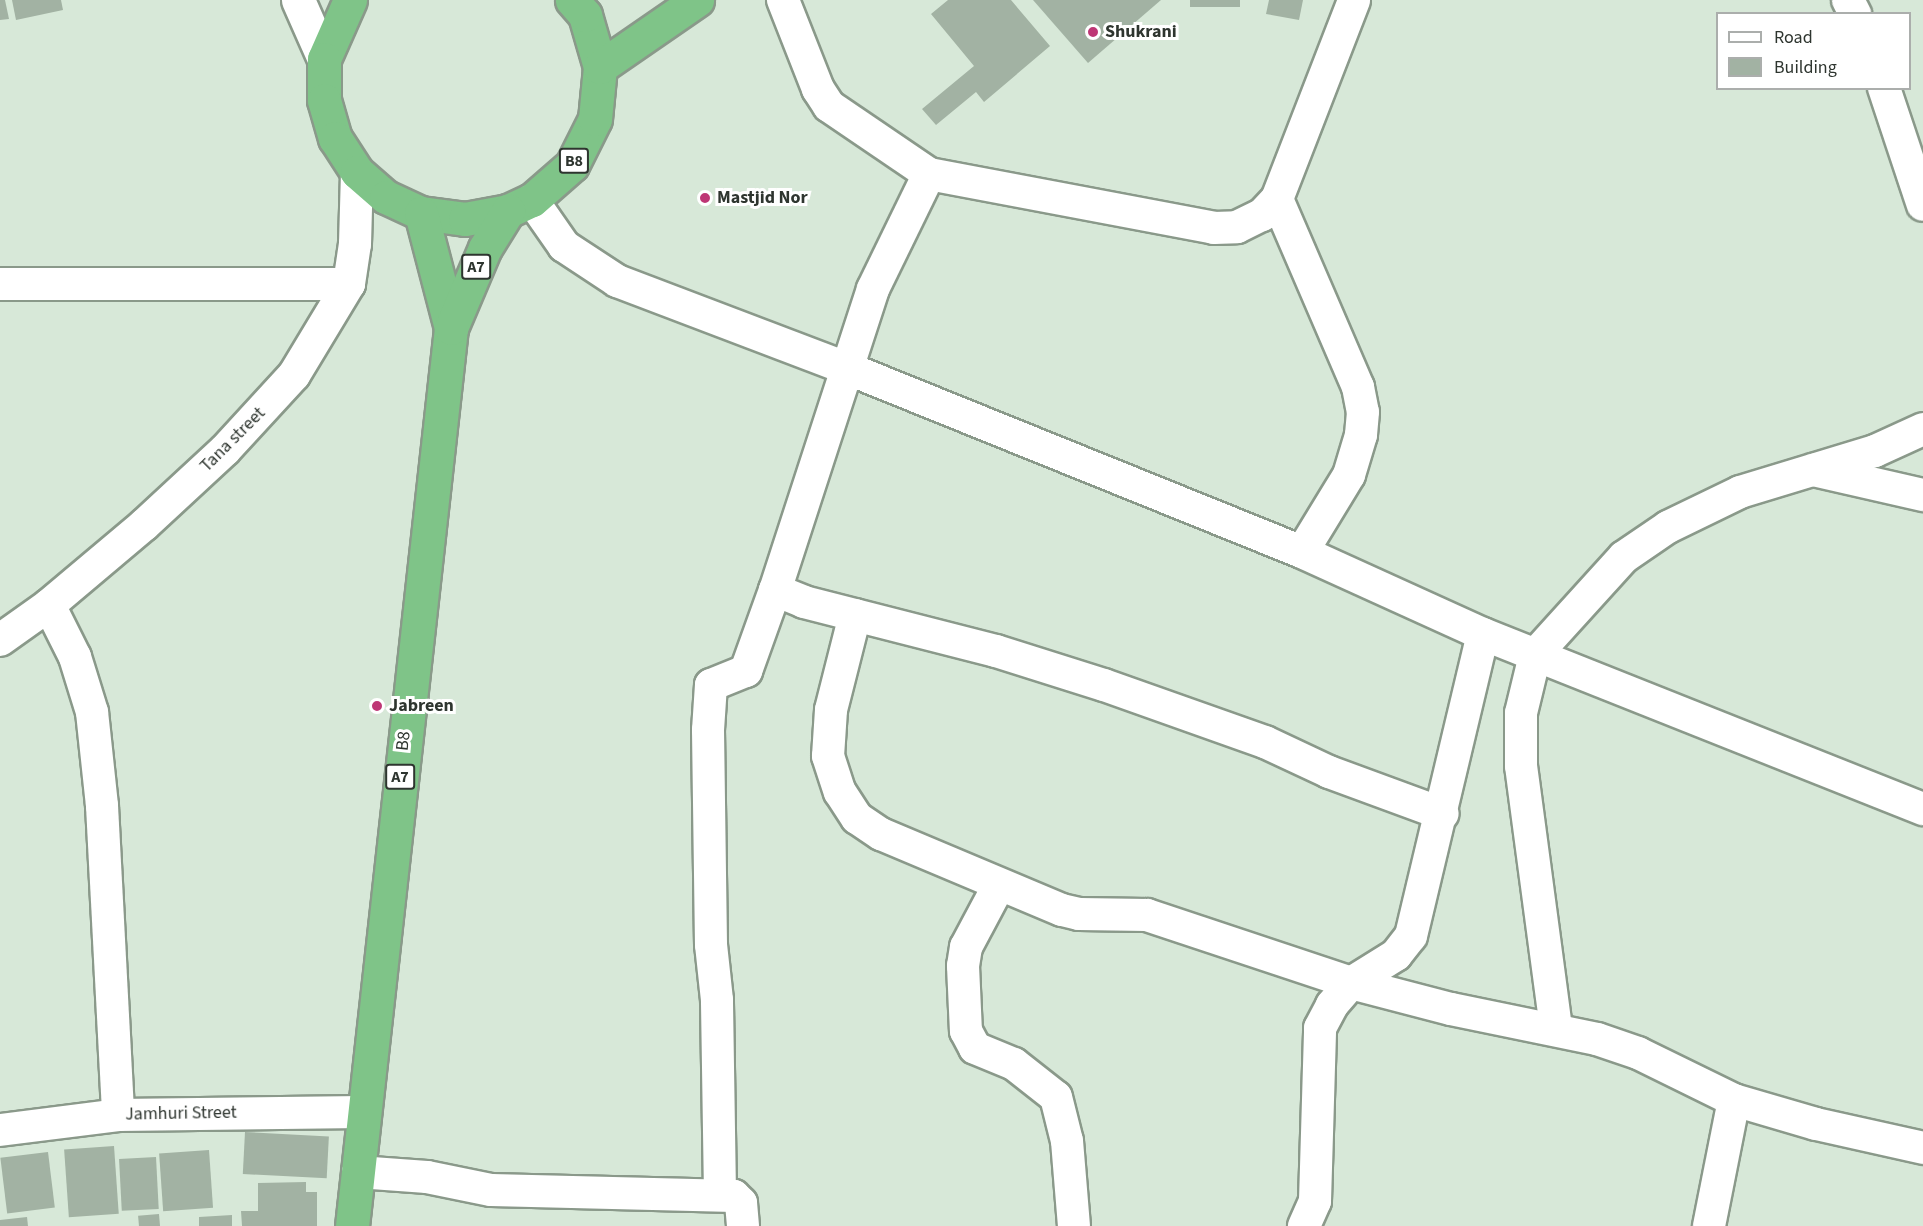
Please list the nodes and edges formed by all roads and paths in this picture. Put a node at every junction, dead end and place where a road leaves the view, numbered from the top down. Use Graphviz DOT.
graph roads {
  1 [pos="298,0"];
  2 [pos="350,0"];
  3 [pos="572,0"];
  4 [pos="697,0"];
  5 [pos="783,0"];
  6 [pos="1354,0"];
  7 [pos="324,59"];
  8 [pos="600,67"];
  9 [pos="1885,90"];
  10 [pos="357,172"];
  11 [pos="929,174"];
  12 [pos="1277,199"];
  13 [pos="520,205"];
  14 [pos="1923,205"];
  15 [pos="421,213"];
  16 [pos="0,284"];
  17 [pos="349,284"];
  18 [pos="451,328"];
  19 [pos="849,369"];
  20 [pos="1923,429"];
  21 [pos="1813,470"];
  22 [pos="1923,495"];
  23 [pos="1302,552"];
  24 [pos="774,590"];
  25 [pos="49,605"];
  26 [pos="855,615"];
  27 [pos="1483,634"];
  28 [pos="0,640"];
  29 [pos="1535,655"];
  30 [pos="1923,809"];
  31 [pos="1443,814"];
  32 [pos="999,885"];
  33 [pos="1351,984"];
  34 [pos="1556,1028"];
  35 [pos="1734,1100"];
  36 [pos="362,1113"];
  37 [pos="118,1115"];
  38 [pos="0,1130"];
  39 [pos="1923,1148"];
  40 [pos="358,1172"];
  41 [pos="720,1194"];
  42 [pos="351,1226"];
  43 [pos="743,1226"];
  44 [pos="1074,1226"];
  45 [pos="1304,1226"];
  46 [pos="1709,1226"];
  1 -- 7 [label="street"];
  2 -- 7 [label="highway"];
  3 -- 8 [label="highway, B8"];
  4 -- 8 [label="highway"];
  5 -- 11 [label="street"];
  6 -- 12 [label="street"];
  7 -- 10 [label="highway"];
  8 -- 13 [label="highway, B8"];
  9 -- 14 [label="street"];
  10 -- 15 [label="highway"];
  10 -- 17 [label="street, Tana street"];
  11 -- 12 [label="street"];
  11 -- 19 [label="street"];
  12 -- 23 [label="street"];
  13 -- 15 [label="highway"];
  13 -- 18 [label="highway, A7"];
  13 -- 19 [label="street"];
  15 -- 18 [label="highway, A7"];
  16 -- 17 [label="street"];
  17 -- 25 [label="street, Tana street"];
  18 -- 36 [label="highway, B8 / A7"];
  19 -- 23 [label="street"];
  19 -- 24 [label="street"];
  20 -- 21 [label="street"];
  21 -- 22 [label="street"];
  21 -- 29 [label="street"];
  23 -- 27 [label="street"];
  24 -- 26 [label="street"];
  24 -- 41 [label="street"];
  25 -- 28 [label="street, Tana street"];
  25 -- 37 [label="street"];
  26 -- 31 [label="street"];
  26 -- 32 [label="street"];
  27 -- 29 [label="street"];
  27 -- 31 [label="street"];
  29 -- 30 [label="street"];
  29 -- 34 [label="street"];
  31 -- 33 [label="street"];
  32 -- 33 [label="street"];
  32 -- 44 [label="street"];
  33 -- 34 [label="street"];
  33 -- 45 [label="street"];
  34 -- 35 [label="street"];
  35 -- 39 [label="street"];
  35 -- 46 [label="street"];
  36 -- 37 [label="street, Jamhuri Street"];
  36 -- 40 [label="highway, B8 / A7"];
  37 -- 38 [label="street, Jamhuri Street"];
  40 -- 41 [label="street"];
  40 -- 42 [label="highway, B8 / A7"];
  41 -- 43 [label="street"];
}
